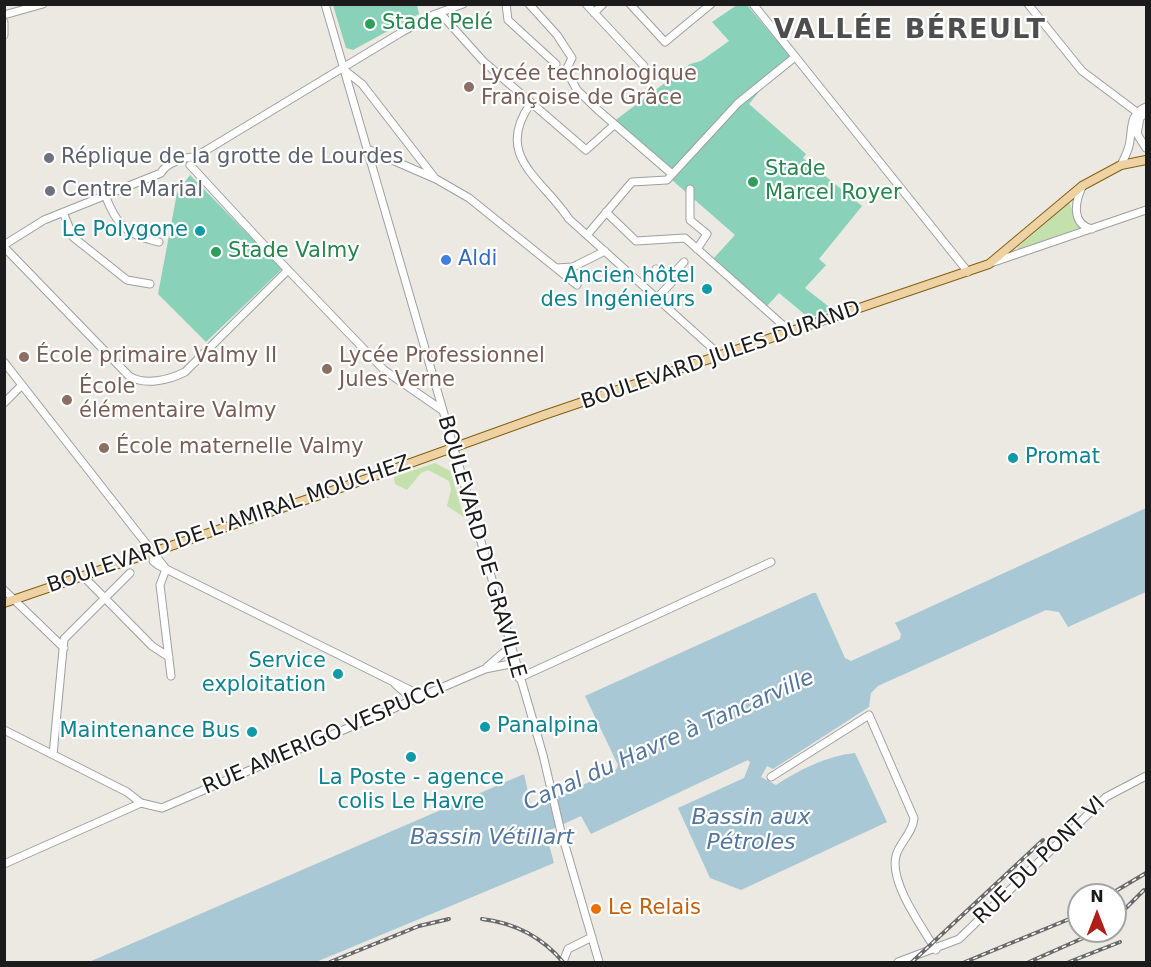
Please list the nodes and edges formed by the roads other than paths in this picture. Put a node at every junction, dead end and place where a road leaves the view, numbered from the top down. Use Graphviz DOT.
graph roads {
  1 [pos="43,4"];
  2 [pos="325,4"];
  3 [pos="463,4"];
  4 [pos="506,4"];
  5 [pos="529,4"];
  6 [pos="586,4"];
  7 [pos="603,4"];
  8 [pos="630,4"];
  9 [pos="711,4"];
  10 [pos="753,4"];
  11 [pos="1028,4"];
  12 [pos="440,13"];
  13 [pos="594,14"];
  14 [pos="4,15"];
  15 [pos="4,22"];
  16 [pos="4,34"];
  17 [pos="795,57"];
  18 [pos="556,64"];
  19 [pos="644,66"];
  20 [pos="343,69"];
  21 [pos="531,103"];
  22 [pos="1146,106"];
  23 [pos="1142,114"];
  24 [pos="614,125"];
  25 [pos="1146,148"];
  26 [pos="366,149"];
  27 [pos="1146,160"];
  28 [pos="190,165"];
  29 [pos="1122,165"];
  30 [pos="672,174"];
  31 [pos="436,179"];
  32 [pos="1082,186"];
  33 [pos="690,189"];
  34 [pos="105,195"];
  35 [pos="1146,210"];
  36 [pos="63,212"];
  37 [pos="606,212"];
  38 [pos="1092,229"];
  39 [pos="587,235"];
  40 [pos="159,242"];
  41 [pos="4,246"];
  42 [pos="697,249"];
  43 [pos="605,251"];
  44 [pos="684,262"];
  45 [pos="989,264"];
  46 [pos="556,268"];
  47 [pos="656,269"];
  48 [pos="288,270"];
  49 [pos="968,272"];
  50 [pos="668,279"];
  51 [pos="150,284"];
  52 [pos="577,285"];
  53 [pos="657,298"];
  54 [pos="789,333"];
  55 [pos="721,356"];
  56 [pos="4,362"];
  57 [pos="22,385"];
  58 [pos="4,403"];
  59 [pos="441,410"];
  60 [pos="453,448"];
  61 [pos="153,552"];
  62 [pos="771,562"];
  63 [pos="166,568"];
  64 [pos="130,573"];
  65 [pos="83,576"];
  66 [pos="8,597"];
  67 [pos="105,598"];
  68 [pos="510,647"];
  69 [pos="64,648"];
  70 [pos="169,657"];
  71 [pos="515,663"];
  72 [pos="485,669"];
  73 [pos="171,676"];
  74 [pos="519,678"];
  75 [pos="395,684"];
  76 [pos="422,696"];
  77 [pos="413,700"];
  78 [pos="4,730"];
  79 [pos="53,755"];
  80 [pos="1146,776"];
  81 [pos="771,777"];
  82 [pos="141,804"];
  83 [pos="4,864"];
  84 [pos="592,937"];
  85 [pos="936,950"];
  86 [pos="563,963"];
  87 [pos="599,963"];
  88 [pos="898,963"];
  1 -- 14 [label="street"];
  2 -- 20 [label="street, BOULEVARD DE GRAVILLE"];
  3 -- 12 [label="street"];
  4 -- 18 [label="street"];
  5 -- 24 [label="street"];
  6 -- 13 [label="street"];
  7 -- 13 [label="street"];
  8 -- 9 [label="street"];
  10 -- 17 [label="street"];
  11 -- 23 [label="street"];
  12 -- 20 [label="street"];
  12 -- 21 [label="street"];
  13 -- 19 [label="street"];
  15 -- 16 [label="street"];
  17 -- 30 [label="street"];
  17 -- 49 [label="street"];
  20 -- 26 [label="street, BOULEVARD DE GRAVILLE"];
  20 -- 31 [label="street"];
  20 -- 34 [label="street"];
  21 -- 24 [label="street"];
  21 -- 39 [label="street"];
  22 -- 23 [label="street"];
  23 -- 25 [label="street"];
  23 -- 29 [label="street"];
  24 -- 30 [label="street"];
  26 -- 31 [label="street"];
  26 -- 59 [label="street, BOULEVARD DE GRAVILLE"];
  27 -- 29 [label="main road, BOULEVARD JULES DURAND"];
  28 -- 48 [label="street"];
  29 -- 32 [label="main road, BOULEVARD JULES DURAND"];
  30 -- 37 [label="street"];
  31 -- 46 [label="street"];
  32 -- 38 [label="street"];
  32 -- 45 [label="main road, BOULEVARD JULES DURAND"];
  33 -- 42 [label="street"];
  34 -- 36 [label="street"];
  34 -- 40 [label="street"];
  35 -- 38 [label="street, BOULEVARD JULES DURAND"];
  36 -- 41 [label="street"];
  36 -- 51 [label="street"];
  37 -- 39 [label="street"];
  37 -- 42 [label="street"];
  38 -- 45 [label="street, BOULEVARD JULES DURAND"];
  39 -- 43 [label="street"];
  41 -- 48 [label="street"];
  42 -- 54 [label="street"];
  43 -- 46 [label="street"];
  43 -- 53 [label="street"];
  44 -- 50 [label="street"];
  45 -- 49 [label="main road, BOULEVARD JULES DURAND"];
  46 -- 52 [label="street"];
  47 -- 50 [label="street"];
  48 -- 59 [label="street"];
  49 -- 54 [label="main road, BOULEVARD JULES DURAND"];
  50 -- 53 [label="street"];
  53 -- 55 [label="street"];
  54 -- 55 [label="main road, BOULEVARD JULES DURAND"];
  55 -- 60 [label="main road, BOULEVARD JULES DURAND"];
  56 -- 57 [label="street"];
  57 -- 58 [label="street"];
  57 -- 61 [label="street"];
  59 -- 60 [label="street, BOULEVARD DE GRAVILLE"];
  60 -- 61 [label="main road, BOULEVARD DE L'AMIRAL MOUCHEZ"];
  60 -- 68 [label="street, BOULEVARD DE GRAVILLE"];
  61 -- 63 [label="street"];
  61 -- 65 [label="main road, BOULEVARD DE L'AMIRAL MOUCHEZ"];
  62 -- 74 [label="street"];
  63 -- 70 [label="street"];
  63 -- 75 [label="street"];
  64 -- 67 [label="street"];
  65 -- 66 [label="main road, BOULEVARD DE L'AMIRAL MOUCHEZ"];
  65 -- 67 [label="street"];
  66 -- 69 [label="street"];
  67 -- 69 [label="street"];
  67 -- 70 [label="street"];
  68 -- 71 [label="street, BOULEVARD DE GRAVILLE"];
  68 -- 72 [label="street, RUE AMERIGO VESPUCCI"];
  69 -- 79 [label="street"];
  70 -- 73 [label="street"];
  71 -- 72 [label="street, RUE AMERIGO VESPUCCI"];
  71 -- 74 [label="street, BOULEVARD DE GRAVILLE"];
  72 -- 76 [label="street, RUE AMERIGO VESPUCCI"];
  74 -- 84 [label="street, BOULEVARD DE GRAVILLE"];
  75 -- 76 [label="street"];
  75 -- 77 [label="street"];
  76 -- 77 [label="street, RUE AMERIGO VESPUCCI"];
  77 -- 82 [label="street, RUE AMERIGO VESPUCCI"];
  78 -- 79 [label="street"];
  79 -- 82 [label="street"];
  80 -- 85 [label="street, RUE DU PONT VI"];
  81 -- 85 [label="street"];
  82 -- 83 [label="street"];
  84 -- 86 [label="street"];
  84 -- 87 [label="street"];
  85 -- 88 [label="street, RUE DU PONT VI"];
}
